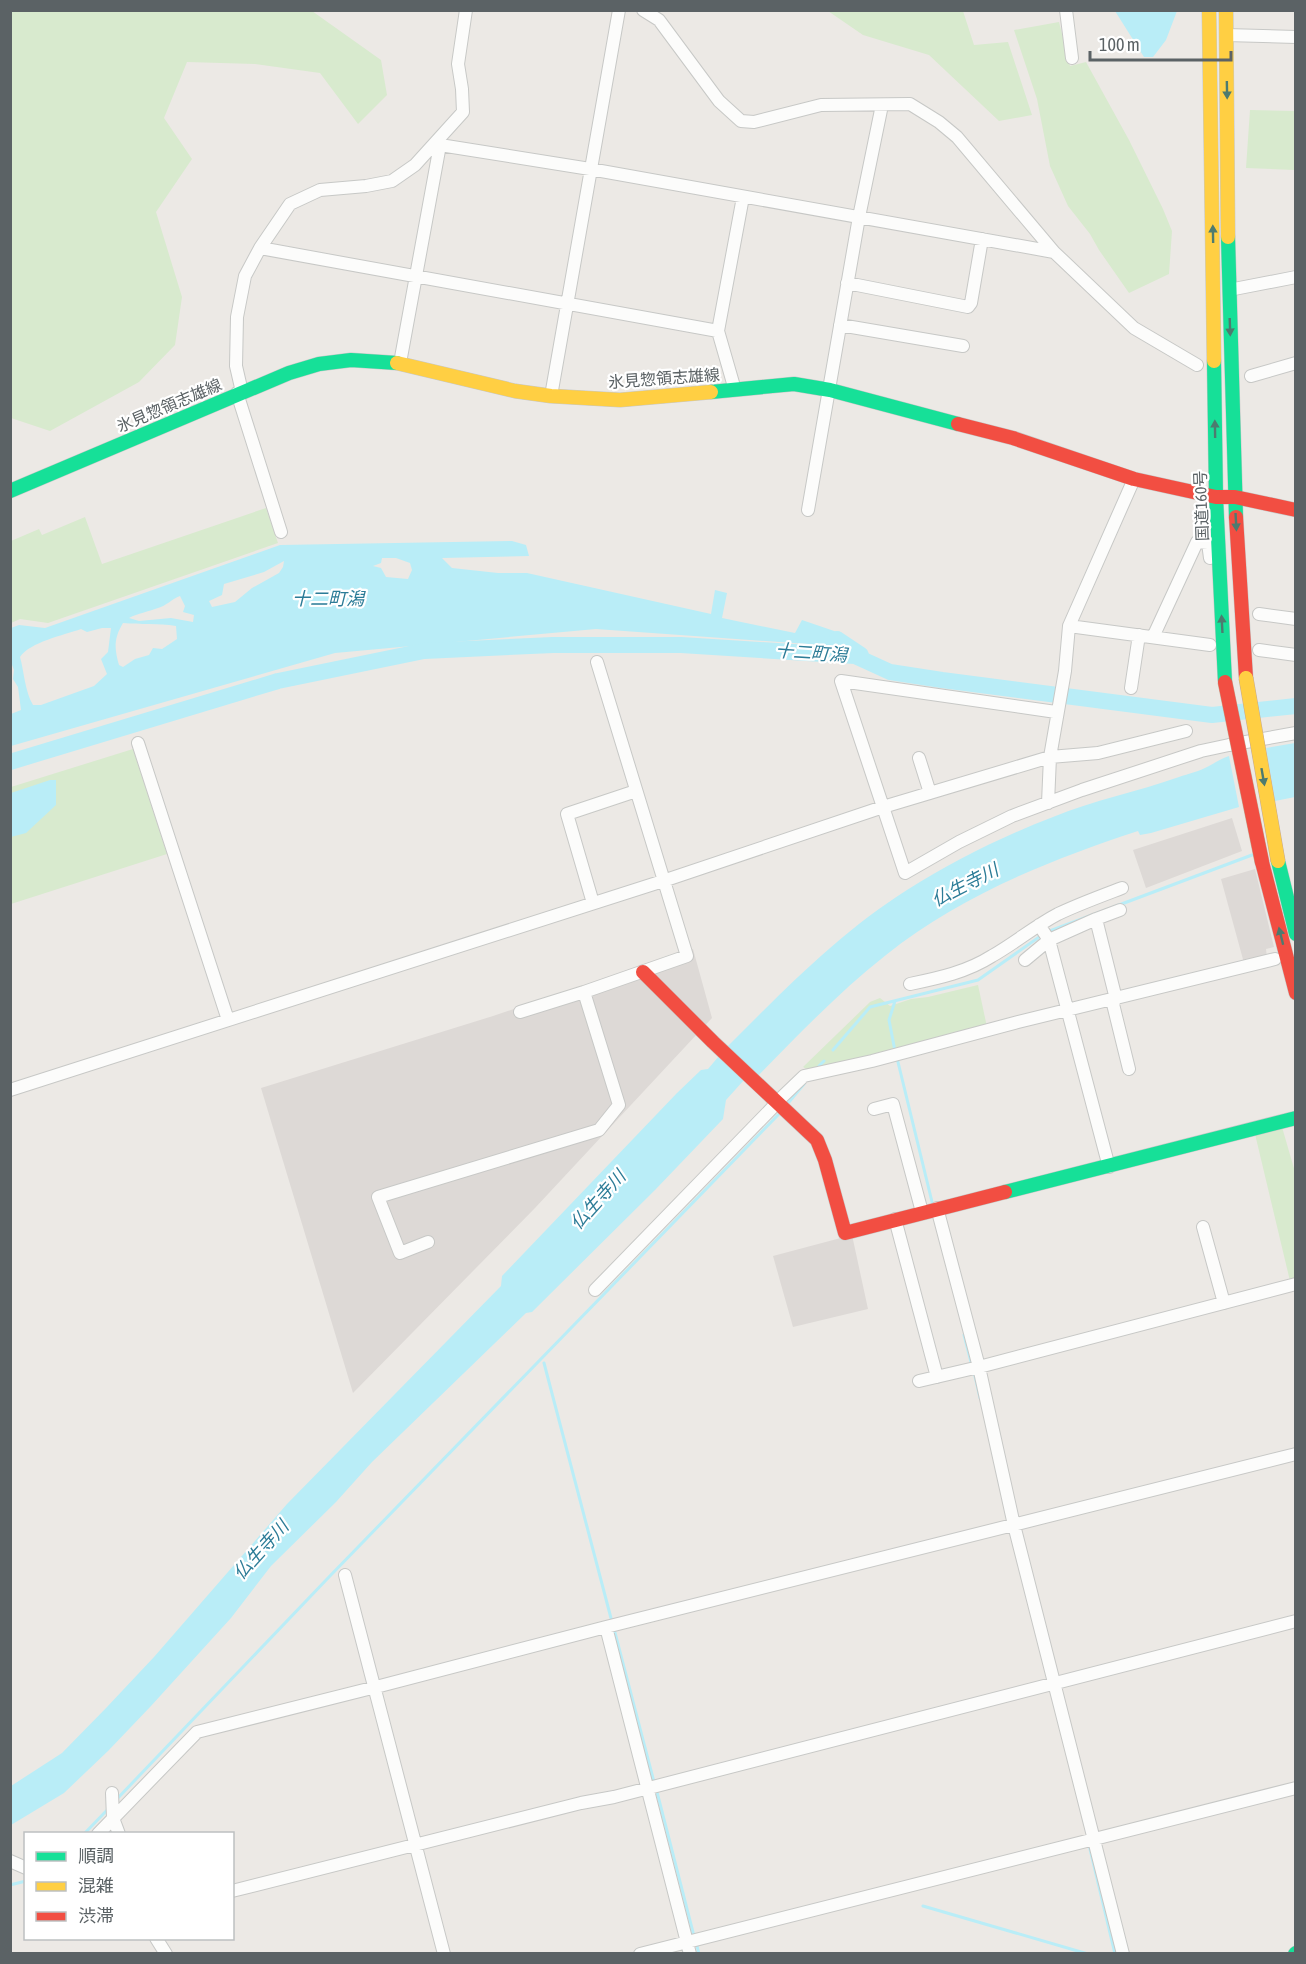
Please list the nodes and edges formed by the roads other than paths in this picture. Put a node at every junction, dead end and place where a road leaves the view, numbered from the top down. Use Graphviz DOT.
graph roads {
  1 [pos="466,10"];
  2 [pos="619,10"];
  3 [pos="643,10"];
  4 [pos="1066,10"];
  5 [pos="1209,10"];
  6 [pos="1226,10"];
  7 [pos="1226,35"];
  8 [pos="1296,37"];
  9 [pos="1072,58"];
  10 [pos="882,105"];
  11 [pos="439,144"];
  12 [pos="590,169"];
  13 [pos="742,196"];
  14 [pos="859,217"];
  15 [pos="982,240"];
  16 [pos="260,248"];
  17 [pos="1054,252"];
  18 [pos="416,275"];
  19 [pos="1296,277"];
  20 [pos="848,283"];
  21 [pos="1229,290"];
  22 [pos="567,304"];
  23 [pos="840,325"];
  24 [pos="718,331"];
  25 [pos="963,346"];
  26 [pos="400,363"];
  27 [pos="1296,363"];
  28 [pos="1197,365"];
  29 [pos="1251,376"];
  30 [pos="735,390"];
  31 [pos="830,390"];
  32 [pos="239,392"];
  33 [pos="551,396"];
  34 [pos="1134,479"];
  35 [pos="10,490"];
  36 [pos="1216,497"];
  37 [pos="1235,497"];
  38 [pos="808,510"];
  39 [pos="1296,510"];
  40 [pos="281,532"];
  41 [pos="1221,598"];
  42 [pos="1259,614"];
  43 [pos="1296,619"];
  44 [pos="1069,626"];
  45 [pos="1138,635"];
  46 [pos="1153,637"];
  47 [pos="1210,645"];
  48 [pos="1259,650"];
  49 [pos="1296,655"];
  50 [pos="597,662"];
  51 [pos="1131,688"];
  52 [pos="1056,712"];
  53 [pos="1186,731"];
  54 [pos="1296,734"];
  55 [pos="138,743"];
  56 [pos="1050,757"];
  57 [pos="919,758"];
  58 [pos="636,791"];
  59 [pos="930,793"];
  60 [pos="1048,803"];
  61 [pos="883,807"];
  62 [pos="663,881"];
  63 [pos="1122,888"];
  64 [pos="593,903"];
  65 [pos="1120,909"];
  66 [pos="1294,917"];
  67 [pos="1096,919"];
  68 [pos="1039,925"];
  69 [pos="1296,934"];
  70 [pos="1049,940"];
  71 [pos="1275,959"];
  72 [pos="1025,960"];
  73 [pos="644,972"];
  74 [pos="910,984"];
  75 [pos="584,992"];
  76 [pos="1296,993"];
  77 [pos="1114,999"];
  78 [pos="1067,1011"];
  79 [pos="520,1012"];
  80 [pos="228,1020"];
  81 [pos="1129,1069"];
  82 [pos="10,1090"];
  83 [pos="874,1109"];
  84 [pos="1296,1118"];
  85 [pos="1109,1167"];
  86 [pos="937,1208"];
  87 [pos="922,1212"];
  88 [pos="896,1219"];
  89 [pos="1203,1227"];
  90 [pos="428,1242"];
  91 [pos="1296,1284"];
  92 [pos="595,1290"];
  93 [pos="1224,1303"];
  94 [pos="979,1367"];
  95 [pos="937,1377"];
  96 [pos="919,1381"];
  97 [pos="1296,1454"];
  98 [pos="1014,1525"];
  99 [pos="345,1575"];
  100 [pos="1296,1622"];
  101 [pos="606,1627"];
  102 [pos="1054,1683"];
  103 [pos="376,1687"];
  104 [pos="648,1788"];
  105 [pos="1296,1788"];
  106 [pos="112,1793"];
  107 [pos="113,1818"];
  108 [pos="99,1832"];
  109 [pos="119,1832"];
  110 [pos="1093,1839"];
  111 [pos="414,1844"];
  112 [pos="10,1861"];
  113 [pos="24,1867"];
  114 [pos="234,1889"];
  115 [pos="157,1940"];
  116 [pos="689,1947"];
  117 [pos="166,1953"];
  118 [pos="444,1953"];
  119 [pos="640,1953"];
  120 [pos="1123,1953"];
  1 -- 11 [label="street"];
  2 -- 12 [label="street"];
  3 -- 10 [label="street"];
  4 -- 9 [label="street"];
  36 -- 5 [label="main road, 国道160号, one-way"];
  6 -- 7 [label="main road, 国道160号"];
  7 -- 8 [label="street"];
  7 -- 21 [label="main road, 国道160号, one-way"];
  10 -- 14 [label="street"];
  10 -- 17 [label="street"];
  11 -- 12 [label="street"];
  11 -- 16 [label="street"];
  11 -- 18 [label="street"];
  12 -- 13 [label="street"];
  12 -- 22 [label="street"];
  13 -- 14 [label="street"];
  13 -- 24 [label="street"];
  14 -- 15 [label="street"];
  14 -- 20 [label="street"];
  15 -- 17 [label="street"];
  15 -- 20 [label="street"];
  16 -- 18 [label="street"];
  16 -- 32 [label="street"];
  17 -- 28 [label="street"];
  18 -- 22 [label="street"];
  18 -- 26 [label="street"];
  19 -- 21 [label="street"];
  20 -- 23 [label="street"];
  21 -- 37 [label="main road, 国道160号, one-way"];
  22 -- 24 [label="street"];
  22 -- 33 [label="street"];
  23 -- 25 [label="street"];
  23 -- 31 [label="street"];
  24 -- 30 [label="street"];
  26 -- 32 [label="main road, 氷見惣領志雄線"];
  26 -- 33 [label="main road, 氷見惣領志雄線"];
  27 -- 29 [label="street"];
  30 -- 31 [label="main road, 氷見惣領志雄線"];
  30 -- 33 [label="main road, 氷見惣領志雄線"];
  31 -- 34 [label="main road, 氷見惣領志雄線"];
  31 -- 38 [label="street"];
  32 -- 35 [label="main road, 氷見惣領志雄線"];
  32 -- 40 [label="street"];
  34 -- 36 [label="main road, 氷見惣領志雄線"];
  34 -- 44 [label="street"];
  36 -- 37 [label="main road, 氷見惣領志雄線"];
  36 -- 41 [label="main road, 国道160号"];
  37 -- 39 [label="main road, 氷見惣領志雄線"];
  37 -- 66 [label="main road, 国道160号, one-way, bridge"];
  41 -- 46 [label="street"];
  76 -- 41 [label="main road, 国道160号, one-way, bridge"];
  42 -- 43 [label="street"];
  44 -- 45 [label="street"];
  44 -- 52 [label="street"];
  45 -- 46 [label="street"];
  45 -- 51 [label="street"];
  46 -- 47 [label="street"];
  48 -- 49 [label="street"];
  50 -- 58 [label="street"];
  52 -- 56 [label="street"];
  52 -- 61 [label="street"];
  53 -- 56 [label="street"];
  54 -- 60 [label="street"];
  55 -- 80 [label="street"];
  56 -- 59 [label="street"];
  56 -- 60 [label="street"];
  57 -- 59 [label="street"];
  58 -- 62 [label="street"];
  58 -- 64 [label="street"];
  59 -- 61 [label="street"];
  60 -- 61 [label="street"];
  61 -- 62 [label="street"];
  62 -- 64 [label="street"];
  62 -- 73 [label="street"];
  63 -- 68 [label="street"];
  64 -- 80 [label="street"];
  65 -- 67 [label="street"];
  66 -- 69 [label="main road, 国道160号"];
  67 -- 70 [label="street"];
  67 -- 77 [label="street"];
  68 -- 70 [label="street"];
  68 -- 74 [label="street"];
  70 -- 72 [label="street"];
  70 -- 78 [label="street"];
  71 -- 77 [label="street"];
  73 -- 75 [label="street"];
  73 -- 88 [label="main road"];
  75 -- 79 [label="street"];
  75 -- 90 [label="street"];
  77 -- 78 [label="street"];
  77 -- 81 [label="street"];
  78 -- 85 [label="street"];
  78 -- 92 [label="street"];
  80 -- 82 [label="street"];
  83 -- 87 [label="street"];
  84 -- 85 [label="main road"];
  85 -- 86 [label="main road"];
  86 -- 87 [label="main road"];
  86 -- 94 [label="street"];
  87 -- 88 [label="main road"];
  88 -- 95 [label="street"];
  89 -- 93 [label="street"];
  91 -- 93 [label="street"];
  93 -- 94 [label="street"];
  94 -- 95 [label="street"];
  94 -- 98 [label="street"];
  95 -- 96 [label="street"];
  97 -- 98 [label="street"];
  98 -- 101 [label="street"];
  98 -- 102 [label="street"];
  99 -- 103 [label="street"];
  100 -- 102 [label="street"];
  101 -- 103 [label="street"];
  101 -- 104 [label="street"];
  102 -- 104 [label="street"];
  102 -- 110 [label="street"];
  103 -- 107 [label="street"];
  103 -- 111 [label="street"];
  104 -- 111 [label="street"];
  104 -- 116 [label="street"];
  105 -- 110 [label="street"];
  106 -- 107 [label="street"];
  107 -- 108 [label="street"];
  107 -- 109 [label="street"];
  110 -- 116 [label="street"];
  110 -- 120 [label="street"];
  111 -- 114 [label="street"];
  111 -- 118 [label="street"];
  112 -- 113 [label="street"];
  115 -- 117 [label="street"];
  116 -- 119 [label="street"];
}
